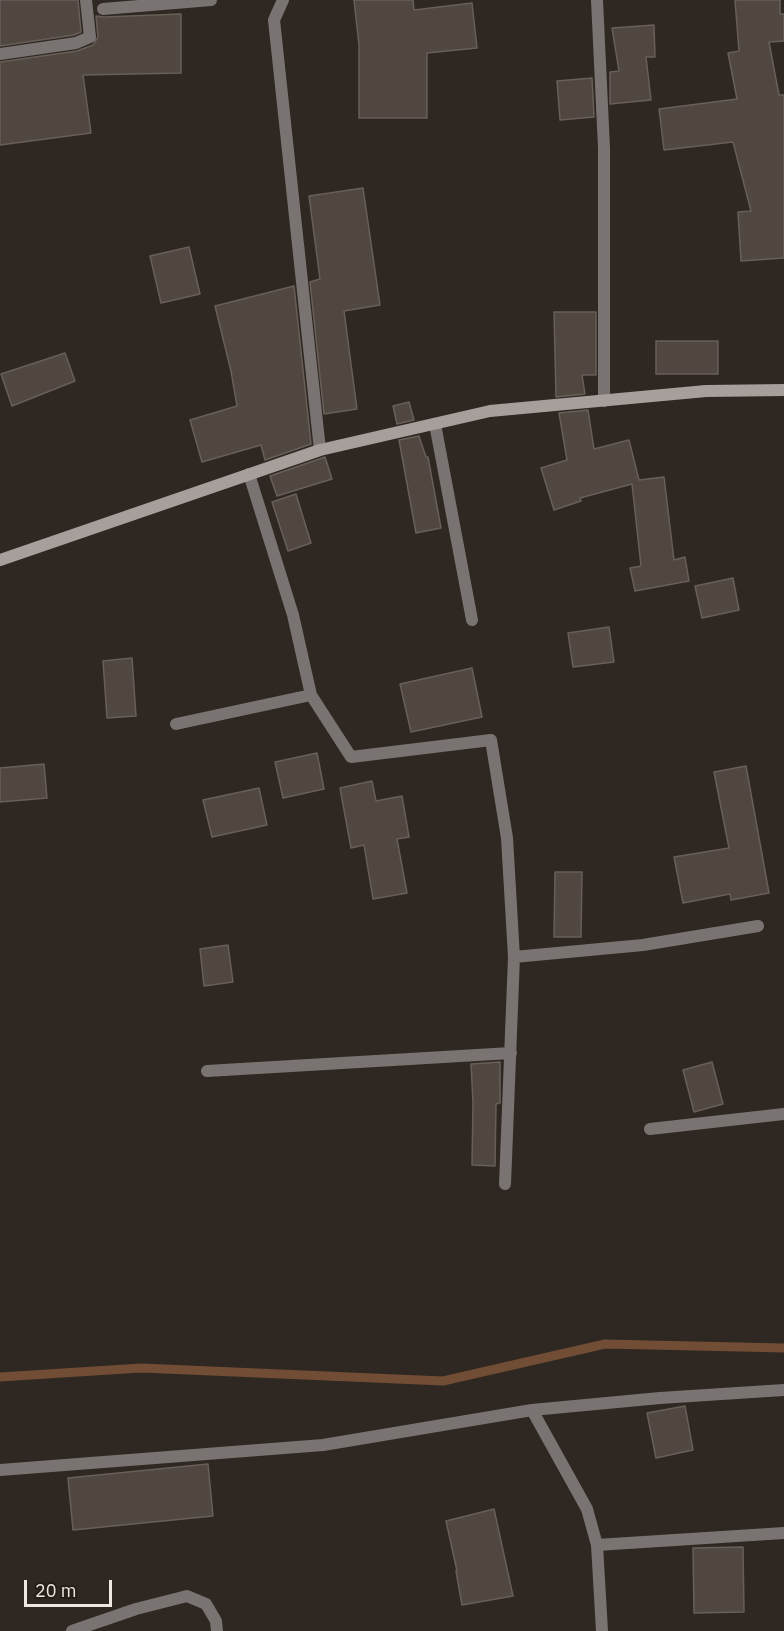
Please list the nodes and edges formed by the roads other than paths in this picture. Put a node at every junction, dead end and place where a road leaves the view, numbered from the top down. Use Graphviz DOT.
graph roads {
  1 [pos="86,0"];
  2 [pos="211,0"];
  3 [pos="283,0"];
  4 [pos="597,0"];
  5 [pos="103,9"];
  6 [pos="0,54"];
  7 [pos="784,390"];
  8 [pos="604,401"];
  9 [pos="435,424"];
  10 [pos="320,450"];
  11 [pos="249,474"];
  12 [pos="0,560"];
  13 [pos="472,620"];
  14 [pos="310,695"];
  15 [pos="177,724"];
  16 [pos="758,926"];
  17 [pos="514,957"];
  18 [pos="511,1053"];
  19 [pos="207,1071"];
  20 [pos="784,1114"];
  21 [pos="650,1129"];
  22 [pos="506,1184"];
  23 [pos="784,1390"];
  24 [pos="532,1410"];
  25 [pos="0,1470"];
  26 [pos="784,1533"];
  27 [pos="597,1545"];
  28 [pos="72,1631"];
  29 [pos="217,1631"];
  30 [pos="602,1631"];
  1 -- 6 [label="street"];
  2 -- 5 [label="street"];
  3 -- 10 [label="street"];
  4 -- 8 [label="street"];
  7 -- 8 [label="street"];
  8 -- 9 [label="street"];
  9 -- 10 [label="street"];
  9 -- 13 [label="street"];
  10 -- 11 [label="street"];
  11 -- 12 [label="street"];
  11 -- 14 [label="street"];
  14 -- 15 [label="street"];
  14 -- 17 [label="street"];
  16 -- 17 [label="street"];
  17 -- 18 [label="street"];
  18 -- 19 [label="street"];
  18 -- 22 [label="street"];
  20 -- 21 [label="street"];
  23 -- 24 [label="street"];
  24 -- 25 [label="street"];
  24 -- 27 [label="street"];
  26 -- 27 [label="street"];
  27 -- 30 [label="street"];
  28 -- 29 [label="street"];
}
